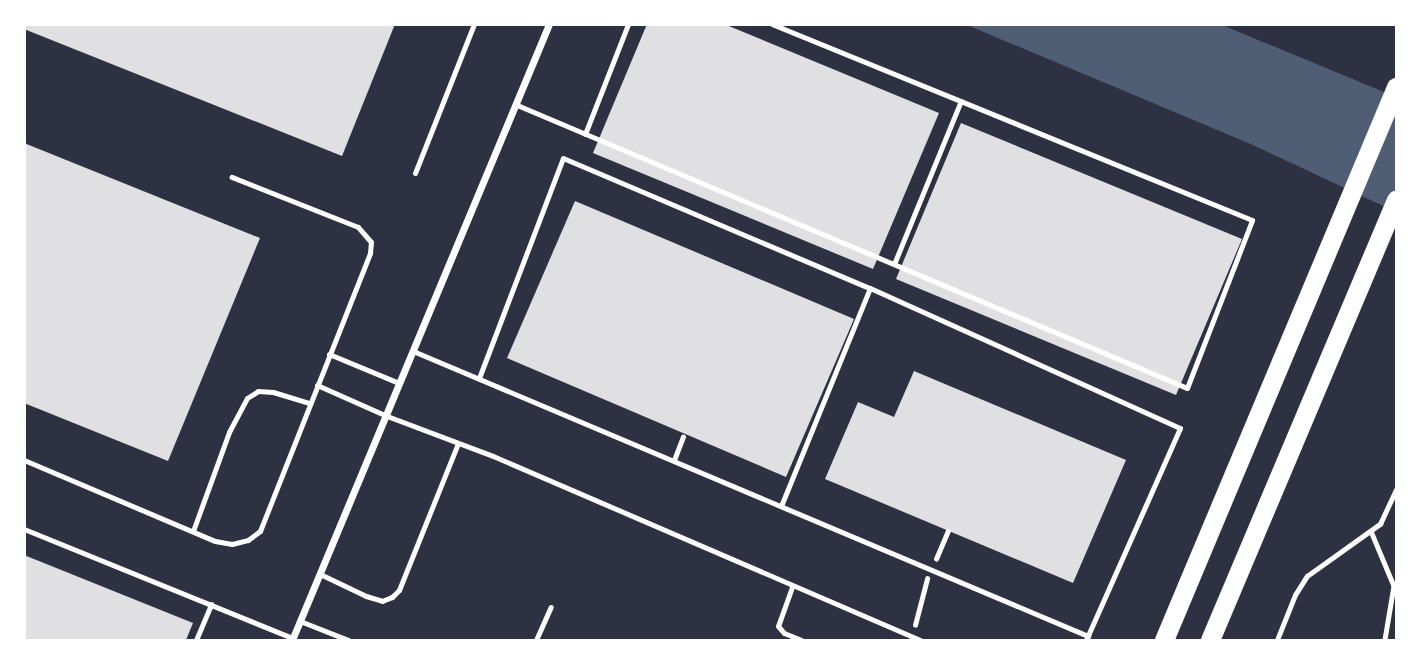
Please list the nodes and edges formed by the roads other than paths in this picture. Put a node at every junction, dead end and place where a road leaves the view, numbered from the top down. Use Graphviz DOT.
graph roads {
  1 [pos="474,24"];
  2 [pos="549,24"];
  3 [pos="628,24"];
  4 [pos="772,24"];
  5 [pos="1396,87"];
  6 [pos="961,101"];
  7 [pos="517,105"];
  8 [pos="585,134"];
  9 [pos="415,173"];
  10 [pos="232,177"];
  11 [pos="1396,200"];
  12 [pos="894,264"];
  13 [pos="870,288"];
  14 [pos="413,351"];
  15 [pos="329,354"];
  16 [pos="479,378"];
  17 [pos="399,383"];
  18 [pos="317,385"];
  19 [pos="310,404"];
  20 [pos="387,416"];
  21 [pos="683,438"];
  22 [pos="458,443"];
  23 [pos="24,460"];
  24 [pos="674,460"];
  25 [pos="781,506"];
  26 [pos="24,529"];
  27 [pos="192,531"];
  28 [pos="320,573"];
  29 [pos="792,587"];
  30 [pos="211,604"];
  31 [pos="551,607"];
  32 [pos="300,621"];
  33 [pos="1087,638"];
  34 [pos="293,639"];
  35 [pos="196,640"];
  36 [pos="348,640"];
  37 [pos="536,640"];
  38 [pos="801,640"];
  39 [pos="920,640"];
  40 [pos="1164,640"];
  41 [pos="1210,640"];
  1 -- 9 [label="lane"];
  2 -- 7 [label="street"];
  3 -- 8 [label="lane"];
  4 -- 6 [label="lane"];
  5 -- 40 [label="highway"];
  6 -- 12 [label="lane"];
  6 -- 12 [label="lane"];
  7 -- 8 [label="lane"];
  7 -- 14 [label="street"];
  8 -- 12 [label="lane"];
  10 -- 15 [label="lane"];
  11 -- 41 [label="highway"];
  13 -- 16 [label="lane"];
  13 -- 25 [label="lane"];
  13 -- 33 [label="lane"];
  14 -- 16 [label="lane"];
  14 -- 17 [label="street"];
  15 -- 17 [label="lane"];
  15 -- 18 [label="lane"];
  16 -- 24 [label="lane"];
  17 -- 20 [label="street"];
  18 -- 19 [label="lane"];
  18 -- 20 [label="lane"];
  19 -- 27 [label="lane"];
  19 -- 27 [label="lane"];
  20 -- 22 [label="lane"];
  20 -- 28 [label="street"];
  21 -- 24 [label="lane"];
  22 -- 28 [label="lane"];
  22 -- 29 [label="lane"];
  23 -- 27 [label="lane"];
  24 -- 25 [label="lane"];
  25 -- 33 [label="lane"];
  26 -- 30 [label="lane"];
  28 -- 32 [label="street"];
  29 -- 38 [label="lane"];
  29 -- 39 [label="lane"];
  30 -- 34 [label="lane"];
  30 -- 35 [label="lane"];
  31 -- 37 [label="lane"];
  32 -- 34 [label="street"];
  32 -- 36 [label="lane"];
}
